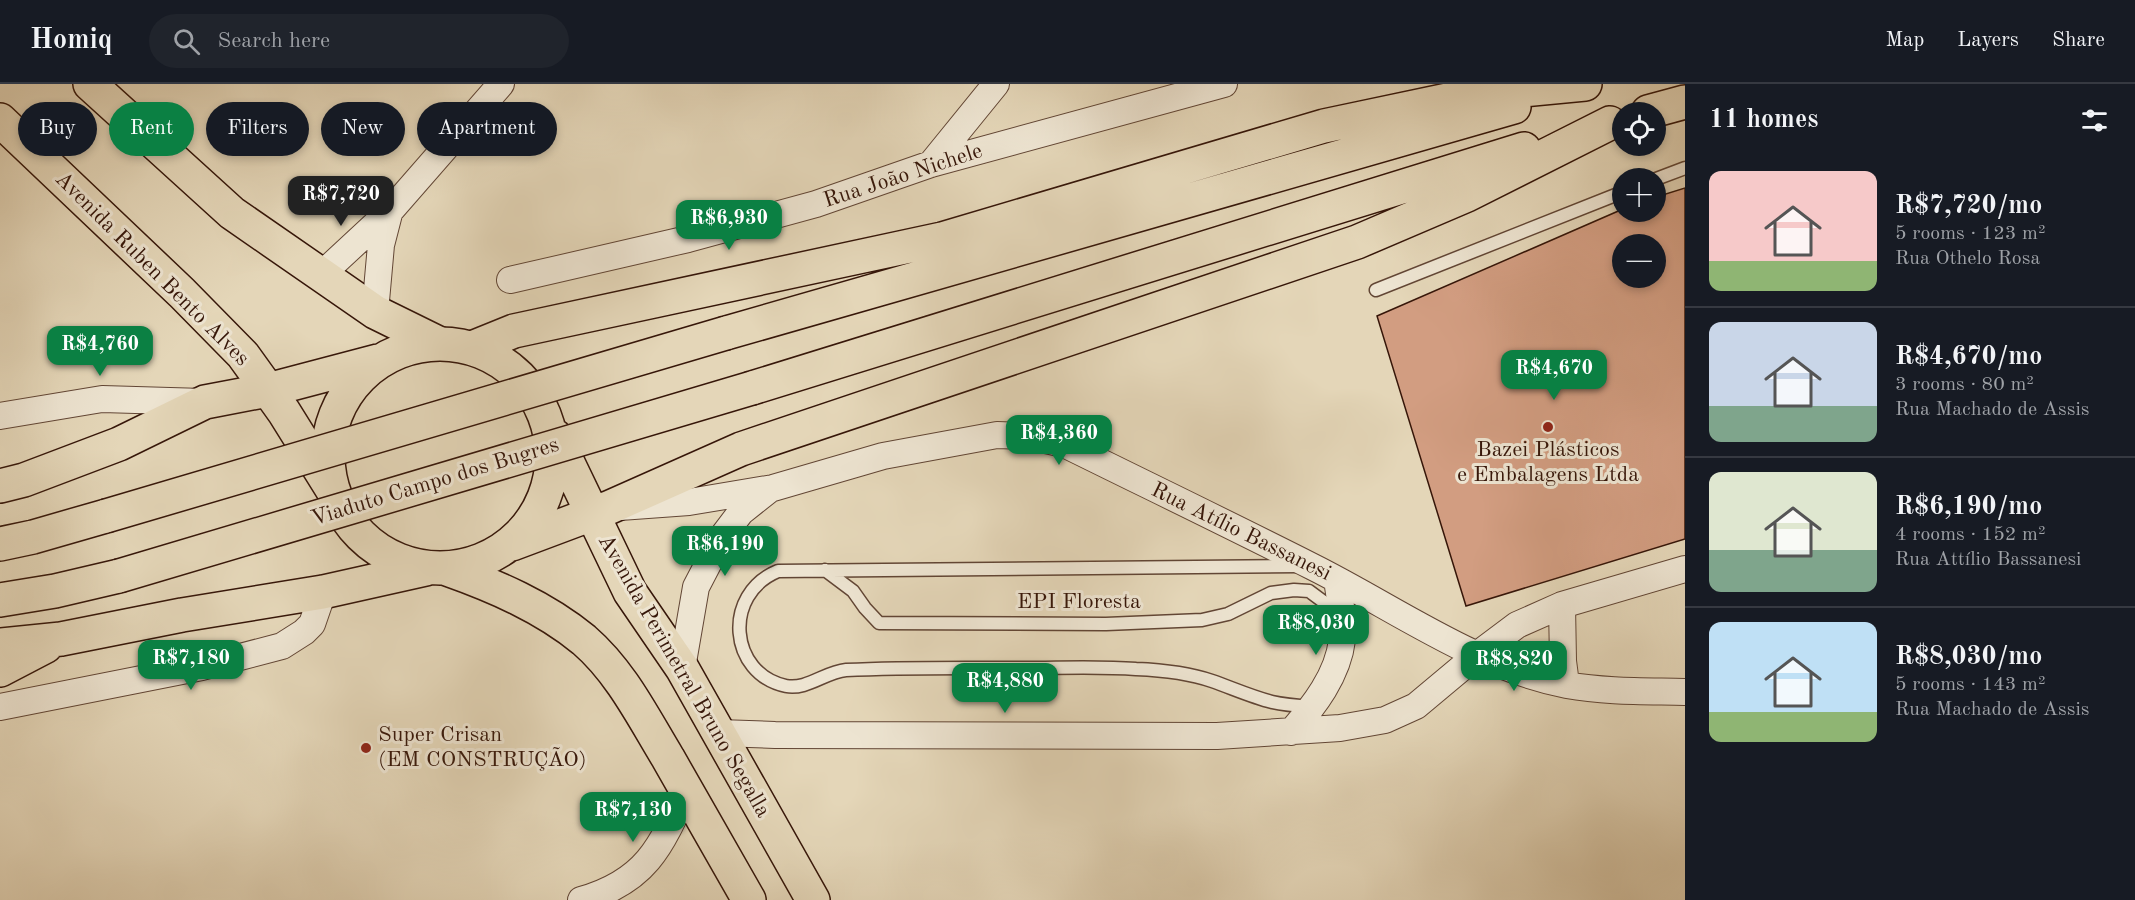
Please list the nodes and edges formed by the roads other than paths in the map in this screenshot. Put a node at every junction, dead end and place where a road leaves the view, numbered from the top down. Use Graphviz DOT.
graph roads {
  1 [pos="90,84"];
  2 [pos="501,84"];
  3 [pos="996,84"];
  4 [pos="1224,84"];
  5 [pos="1585,84"];
  6 [pos="1594,84"];
  7 [pos="1685,102"];
  8 [pos="1666,107"];
  9 [pos="0,120"];
  10 [pos="1612,122"];
  11 [pos="1612,123"];
  12 [pos="931,164"];
  13 [pos="1685,168"];
  14 [pos="1666,175"];
  15 [pos="1612,196"];
  16 [pos="390,210"];
  17 [pos="321,275"];
  18 [pos="510,280"];
  19 [pos="1376,290"];
  20 [pos="375,312"];
  21 [pos="438,344"];
  22 [pos="472,348"];
  23 [pos="382,359"];
  24 [pos="268,390"];
  25 [pos="205,402"];
  26 [pos="0,416"];
  27 [pos="547,417"];
  28 [pos="0,486"];
  29 [pos="773,488"];
  30 [pos="332,489"];
  31 [pos="600,511"];
  32 [pos="0,544"];
  33 [pos="512,544"];
  34 [pos="1312,566"];
  35 [pos="437,569"];
  36 [pos="1685,569"];
  37 [pos="825,570"];
  38 [pos="1337,580"];
  39 [pos="323,592"];
  40 [pos="0,600"];
  41 [pos="1562,605"];
  42 [pos="1342,615"];
  43 [pos="61,639"];
  44 [pos="0,645"];
  45 [pos="1477,655"];
  46 [pos="682,668"];
  47 [pos="0,670"];
  48 [pos="1566,684"];
  49 [pos="1685,692"];
  50 [pos="0,707"];
  51 [pos="1313,707"];
  52 [pos="1291,732"];
  53 [pos="718,733"];
  54 [pos="686,790"];
  55 [pos="581,900"];
  56 [pos="749,900"];
  57 [pos="813,900"];
  1 -- 17 [label="main road"];
  2 -- 16 [label="street"];
  3 -- 12 [label="street"];
  4 -- 12 [label="street, Rua João Nichele"];
  5 -- 22 [label="main road"];
  6 -- 32 [label="main road, bridge"];
  7 -- 8 [label="main road"];
  9 -- 24 [label="main road, Avenida Ruben Bento Alves"];
  10 -- 40 [label="main road, Viaduto Campo dos Bugres, bridge"];
  11 -- 31 [label="main road"];
  12 -- 18 [label="street, Rua João Nichele"];
  13 -- 14 [label="lane"];
  15 -- 19 [label="lane"];
  16 -- 17 [label="street"];
  16 -- 20 [label="street"];
  17 -- 20 [label="main road"];
  20 -- 21 [label="main road"];
  21 -- 22 [label="main road"];
  21 -- 23 [label="main road"];
  22 -- 27 [label="main road"];
  23 -- 24 [label="main road"];
  23 -- 30 [label="main road"];
  24 -- 25 [label="main road"];
  24 -- 30 [label="main road, Avenida Ruben Bento Alves"];
  25 -- 26 [label="street"];
  25 -- 28 [label="main road"];
  27 -- 31 [label="main road, Avenida Perimetral Bruno Segalla"];
  27 -- 33 [label="main road"];
  29 -- 31 [label="street, Rua Atílio Bassanesi"];
  29 -- 34 [label="street, Rua Atílio Bassanesi"];
  29 -- 46 [label="street"];
  30 -- 35 [label="main road"];
  31 -- 33 [label="main road"];
  31 -- 46 [label="main road, Avenida Perimetral Bruno Segalla"];
  33 -- 35 [label="main road"];
  34 -- 37 [label="lane, EPI Floresta"];
  34 -- 38 [label="street, Rua Atílio Bassanesi"];
  35 -- 39 [label="main road"];
  35 -- 54 [label="main road"];
  36 -- 41 [label="street"];
  37 -- 42 [label="lane, EPI Floresta"];
  37 -- 51 [label="lane, EPI Floresta"];
  38 -- 42 [label="street"];
  38 -- 45 [label="street, Rua Atílio Bassanesi"];
  39 -- 43 [label="main road"];
  39 -- 50 [label="street"];
  41 -- 45 [label="street"];
  41 -- 48 [label="street"];
  42 -- 51 [label="street"];
  43 -- 44 [label="main road"];
  43 -- 47 [label="main road"];
  45 -- 48 [label="street, Rua Atílio Bassanesi"];
  45 -- 52 [label="street"];
  46 -- 53 [label="main road, Avenida Perimetral Bruno Segalla"];
  48 -- 49 [label="street, Rua Atílio Bassanesi"];
  51 -- 52 [label="street"];
  52 -- 53 [label="street"];
  53 -- 57 [label="main road, Avenida Perimetral Bruno Segalla"];
  54 -- 55 [label="street"];
  54 -- 56 [label="main road"];
}
